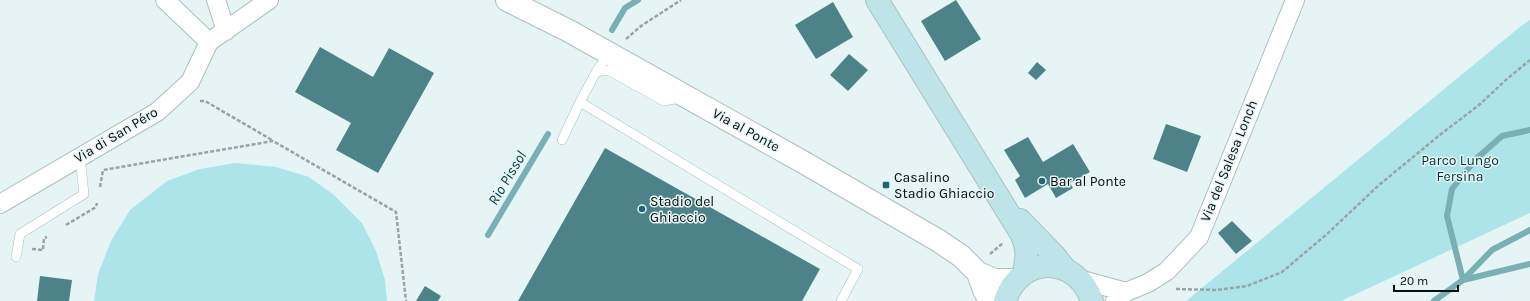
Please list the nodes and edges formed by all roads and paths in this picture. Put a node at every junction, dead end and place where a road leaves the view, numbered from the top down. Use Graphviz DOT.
graph roads {
  1 [pos="165,0"];
  2 [pos="216,0"];
  3 [pos="269,0"];
  4 [pos="506,0"];
  5 [pos="681,0"];
  6 [pos="877,0"];
  7 [pos="1295,0"];
  8 [pos="226,31"];
  9 [pos="209,42"];
  10 [pos="608,54"];
  11 [pos="1530,60"];
  12 [pos="596,72"];
  13 [pos="685,97"];
  14 [pos="199,101"];
  15 [pos="580,102"];
  16 [pos="273,140"];
  17 [pos="562,140"];
  18 [pos="80,157"];
  19 [pos="99,192"];
  20 [pos="98,200"];
  21 [pos="1001,200"];
  22 [pos="0,204"];
  23 [pos="64,227"];
  24 [pos="51,234"];
  25 [pos="1007,241"];
  26 [pos="17,252"];
  27 [pos="989,255"];
  28 [pos="978,273"];
  29 [pos="1073,275"];
  30 [pos="1020,276"];
  31 [pos="1188,289"];
  32 [pos="1121,297"];
  33 [pos="406,301"];
  34 [pos="841,301"];
  35 [pos="990,301"];
  36 [pos="1005,301"];
  37 [pos="1092,301"];
  1 -- 9 [label="street"];
  2 -- 8 [label="street"];
  3 -- 8 [label="street"];
  4 -- 10 [label="street, Via al Ponte"];
  5 -- 10 [label="path"];
  6 -- 21 [label="main road"];
  7 -- 32 [label="street, Via del Salesa Lonch"];
  8 -- 9 [label="street"];
  9 -- 18 [label="street, Via di San Péro"];
  10 -- 12 [label="lane"];
  10 -- 13 [label="street, Via al Ponte"];
  11 -- 31 [label="path"];
  12 -- 13 [label="lane"];
  12 -- 15 [label="lane"];
  13 -- 28 [label="street, Via al Ponte"];
  14 -- 16 [label="path"];
  15 -- 17 [label="lane"];
  15 -- 34 [label="lane"];
  16 -- 19 [label="path"];
  16 -- 33 [label="path"];
  18 -- 22 [label="street, Via di San Péro"];
  18 -- 26 [label="lane"];
  20 -- 23 [label="path"];
  21 -- 29 [label="main road"];
  21 -- 30 [label="main road"];
  24 -- 26 [label="path"];
  25 -- 27 [label="path"];
  28 -- 30 [label="street, Via al Ponte"];
  28 -- 35 [label="street, Via al Ponte"];
  29 -- 30 [label="main road"];
  29 -- 32 [label="street, Via del Salesa Lonch"];
  29 -- 37 [label="main road"];
  30 -- 36 [label="main road"];
}
